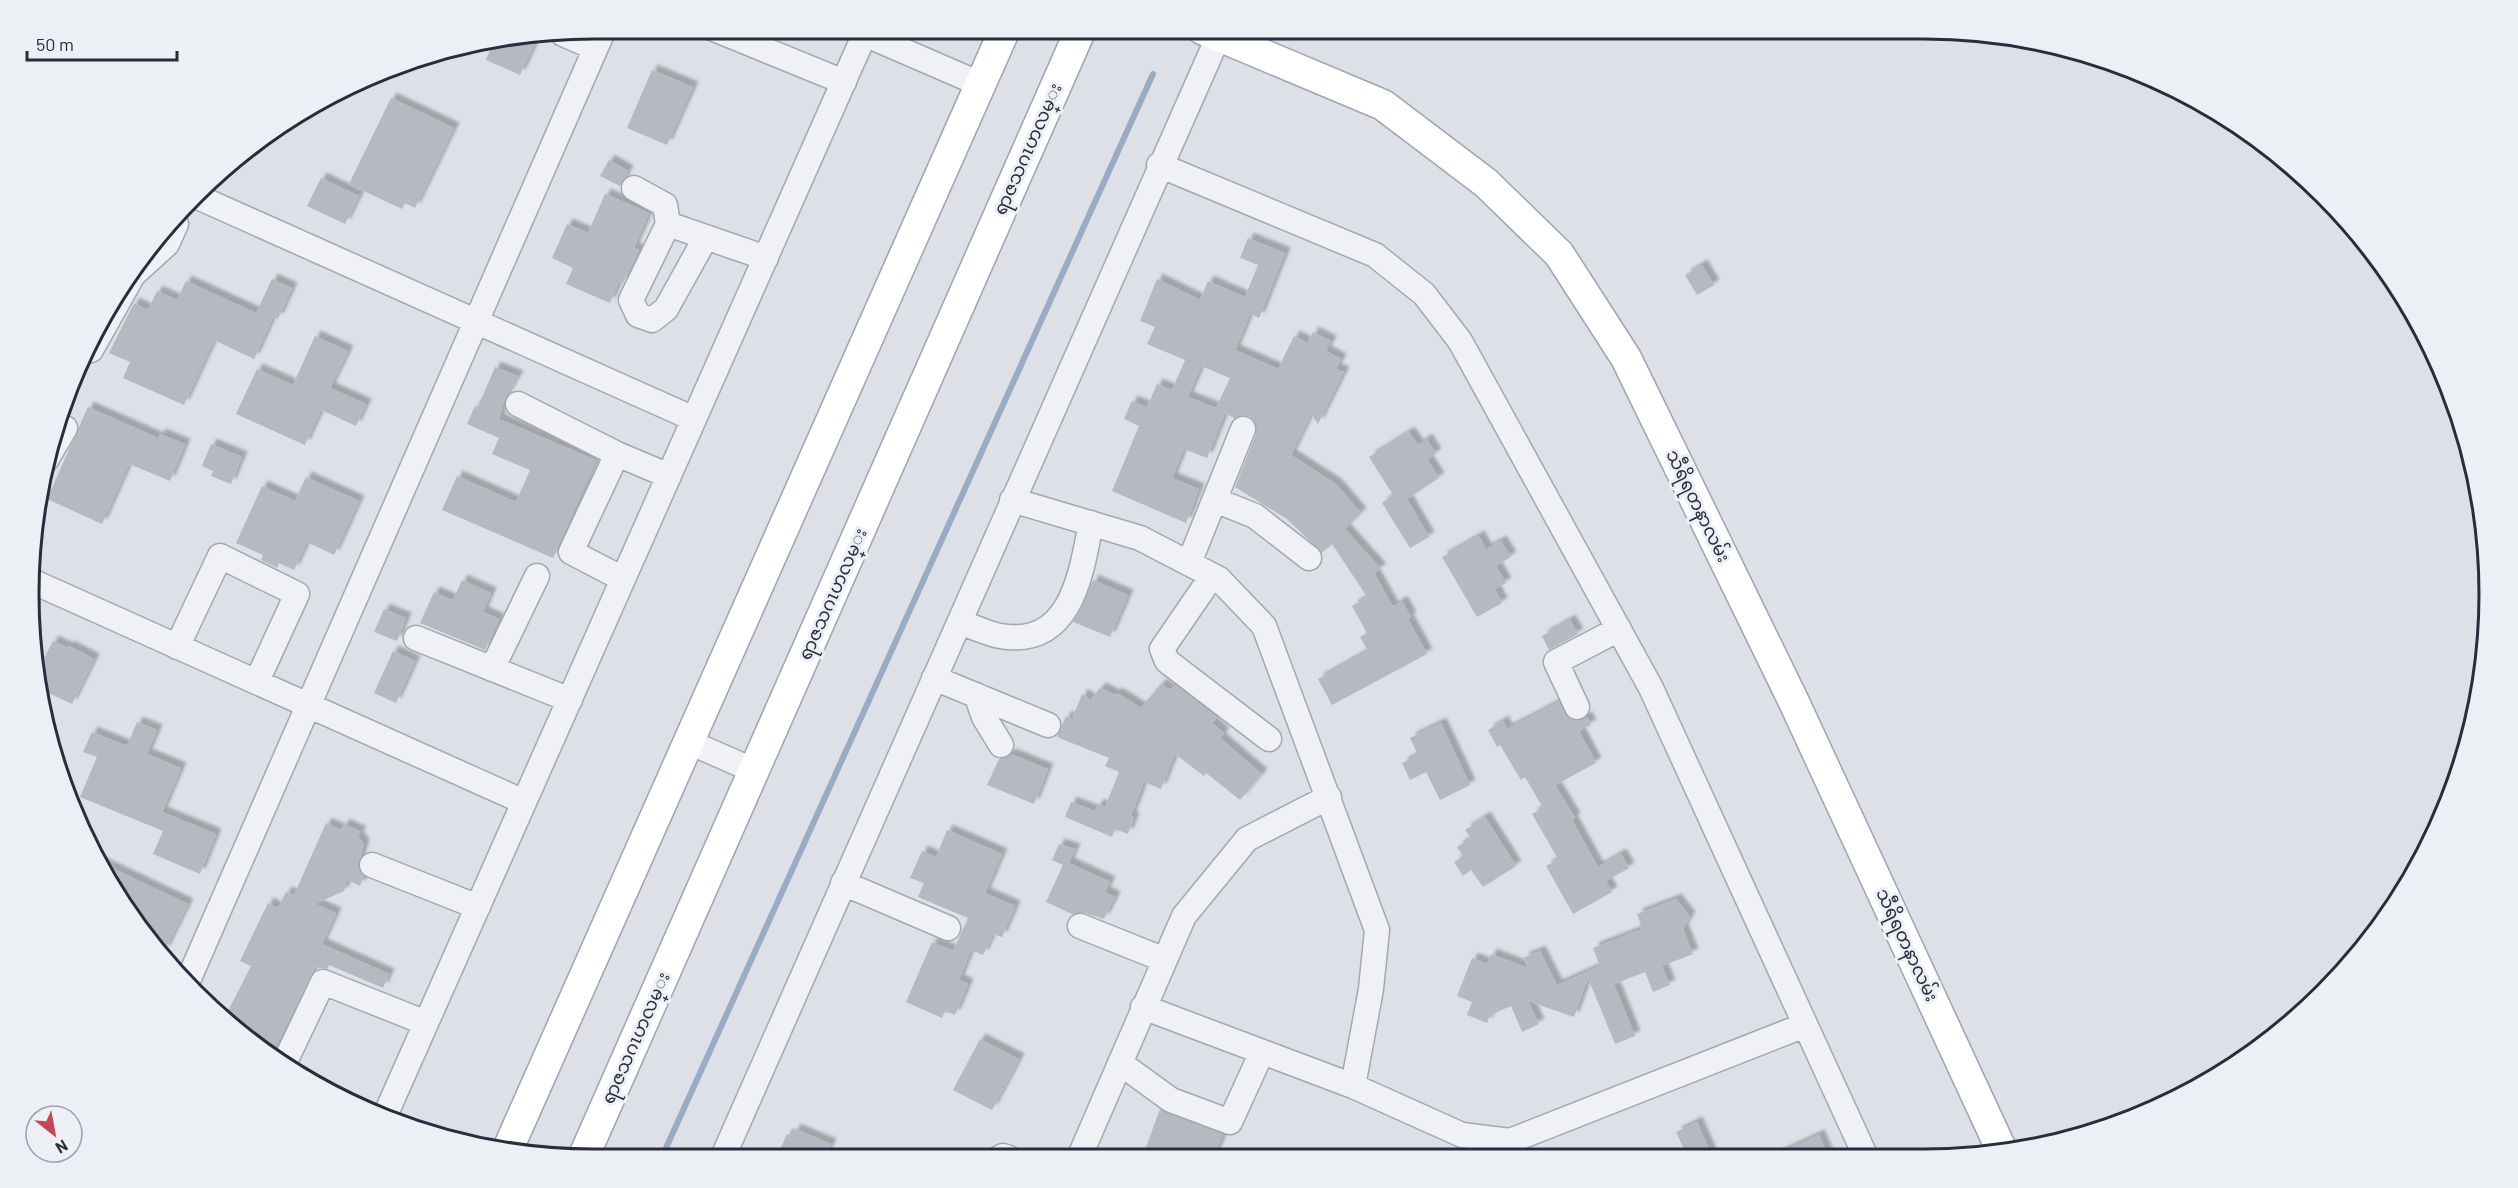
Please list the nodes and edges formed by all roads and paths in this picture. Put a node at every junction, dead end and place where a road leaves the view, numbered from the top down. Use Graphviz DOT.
graph roads {
  1 [pos="599,39"];
  2 [pos="740,39"];
  3 [pos="859,39"];
  4 [pos="882,39"];
  5 [pos="1000,39"];
  6 [pos="1076,39"];
  7 [pos="1207,39"];
  8 [pos="1227,39"];
  9 [pos="844,82"];
  10 [pos="980,84"];
  11 [pos="1159,165"];
  12 [pos="634,188"];
  13 [pos="204,200"];
  14 [pos="668,224"];
  15 [pos="171,236"];
  16 [pos="706,237"];
  17 [pos="154,255"];
  18 [pos="766,258"];
  19 [pos="476,321"];
  20 [pos="518,404"];
  21 [pos="694,419"];
  22 [pos="1243,429"];
  23 [pos="617,454"];
  24 [pos="669,476"];
  25 [pos="1012,500"];
  26 [pos="1215,500"];
  27 [pos="1091,523"];
  28 [pos="1309,558"];
  29 [pos="1189,563"];
  30 [pos="537,576"];
  31 [pos="1212,576"];
  32 [pos="623,579"];
  33 [pos="39,584"];
  34 [pos="965,624"];
  35 [pos="1619,629"];
  36 [pos="416,638"];
  37 [pos="177,647"];
  38 [pos="492,669"];
  39 [pos="934,678"];
  40 [pos="257,681"];
  41 [pos="976,695"];
  42 [pos="570,700"];
  43 [pos="307,705"];
  44 [pos="1577,707"];
  45 [pos="1048,725"];
  46 [pos="1269,739"];
  47 [pos="689,742"];
  48 [pos="1001,745"];
  49 [pos="755,771"];
  50 [pos="1329,797"];
  51 [pos="524,802"];
  52 [pos="372,866"];
  53 [pos="843,883"];
  54 [pos="478,907"];
  55 [pos="1080,926"];
  56 [pos="948,928"];
  57 [pos="1165,960"];
  58 [pos="191,974"];
  59 [pos="1143,1007"];
  60 [pos="426,1023"];
  61 [pos="1805,1025"];
  62 [pos="1262,1052"];
  63 [pos="288,1056"];
  64 [pos="1120,1063"];
  65 [pos="1353,1086"];
  66 [pos="388,1109"];
  67 [pos="511,1142"];
  68 [pos="1999,1144"];
  69 [pos="587,1149"];
  70 [pos="726,1149"];
  71 [pos="1083,1149"];
  72 [pos="1862,1149"];
  1 -- 19 [label="street"];
  2 -- 9 [label="street"];
  3 -- 9 [label="street"];
  4 -- 10 [label="street"];
  5 -- 10 [label="main road"];
  6 -- 49 [label="main road, ရာဇသဂၤဟလမ္း"];
  7 -- 11 [label="street"];
  8 -- 68 [label="main road, သီရိရတနာလမ်း"];
  9 -- 18 [label="street"];
  10 -- 47 [label="main road"];
  11 -- 25 [label="street"];
  11 -- 35 [label="street"];
  12 -- 14 [label="street"];
  13 -- 19 [label="street"];
  14 -- 16 [label="street"];
  14 -- 16 [label="street"];
  15 -- 17 [label="street"];
  16 -- 18 [label="street"];
  18 -- 21 [label="street"];
  19 -- 21 [label="street"];
  19 -- 43 [label="street"];
  20 -- 23 [label="street"];
  21 -- 24 [label="street"];
  22 -- 26 [label="street"];
  23 -- 24 [label="street"];
  23 -- 32 [label="street"];
  24 -- 32 [label="street"];
  25 -- 27 [label="street"];
  25 -- 39 [label="street"];
  26 -- 28 [label="street"];
  26 -- 29 [label="street"];
  27 -- 29 [label="street"];
  27 -- 34 [label="street"];
  29 -- 31 [label="street"];
  30 -- 38 [label="street"];
  31 -- 46 [label="street"];
  31 -- 50 [label="street"];
  32 -- 42 [label="street"];
  33 -- 37 [label="street"];
  35 -- 44 [label="street"];
  35 -- 61 [label="street"];
  36 -- 38 [label="street"];
  37 -- 40 [label="street"];
  37 -- 40 [label="street"];
  38 -- 42 [label="street"];
  39 -- 41 [label="street"];
  39 -- 53 [label="street"];
  40 -- 43 [label="street"];
  41 -- 45 [label="street"];
  41 -- 48 [label="street"];
  42 -- 51 [label="street"];
  43 -- 51 [label="street"];
  43 -- 58 [label="street"];
  47 -- 49 [label="street"];
  47 -- 67 [label="main road"];
  49 -- 69 [label="main road, ရာဇသဂၤဟလမ္း"];
  50 -- 57 [label="street"];
  50 -- 65 [label="street"];
  51 -- 54 [label="street"];
  52 -- 54 [label="street"];
  53 -- 56 [label="street"];
  53 -- 70 [label="street"];
  54 -- 60 [label="street"];
  55 -- 57 [label="street"];
  57 -- 59 [label="street"];
  59 -- 62 [label="street"];
  59 -- 64 [label="street"];
  60 -- 63 [label="street"];
  60 -- 66 [label="street"];
  61 -- 65 [label="street"];
  61 -- 72 [label="street"];
  62 -- 64 [label="street"];
  62 -- 65 [label="street"];
  64 -- 71 [label="street"];
}
